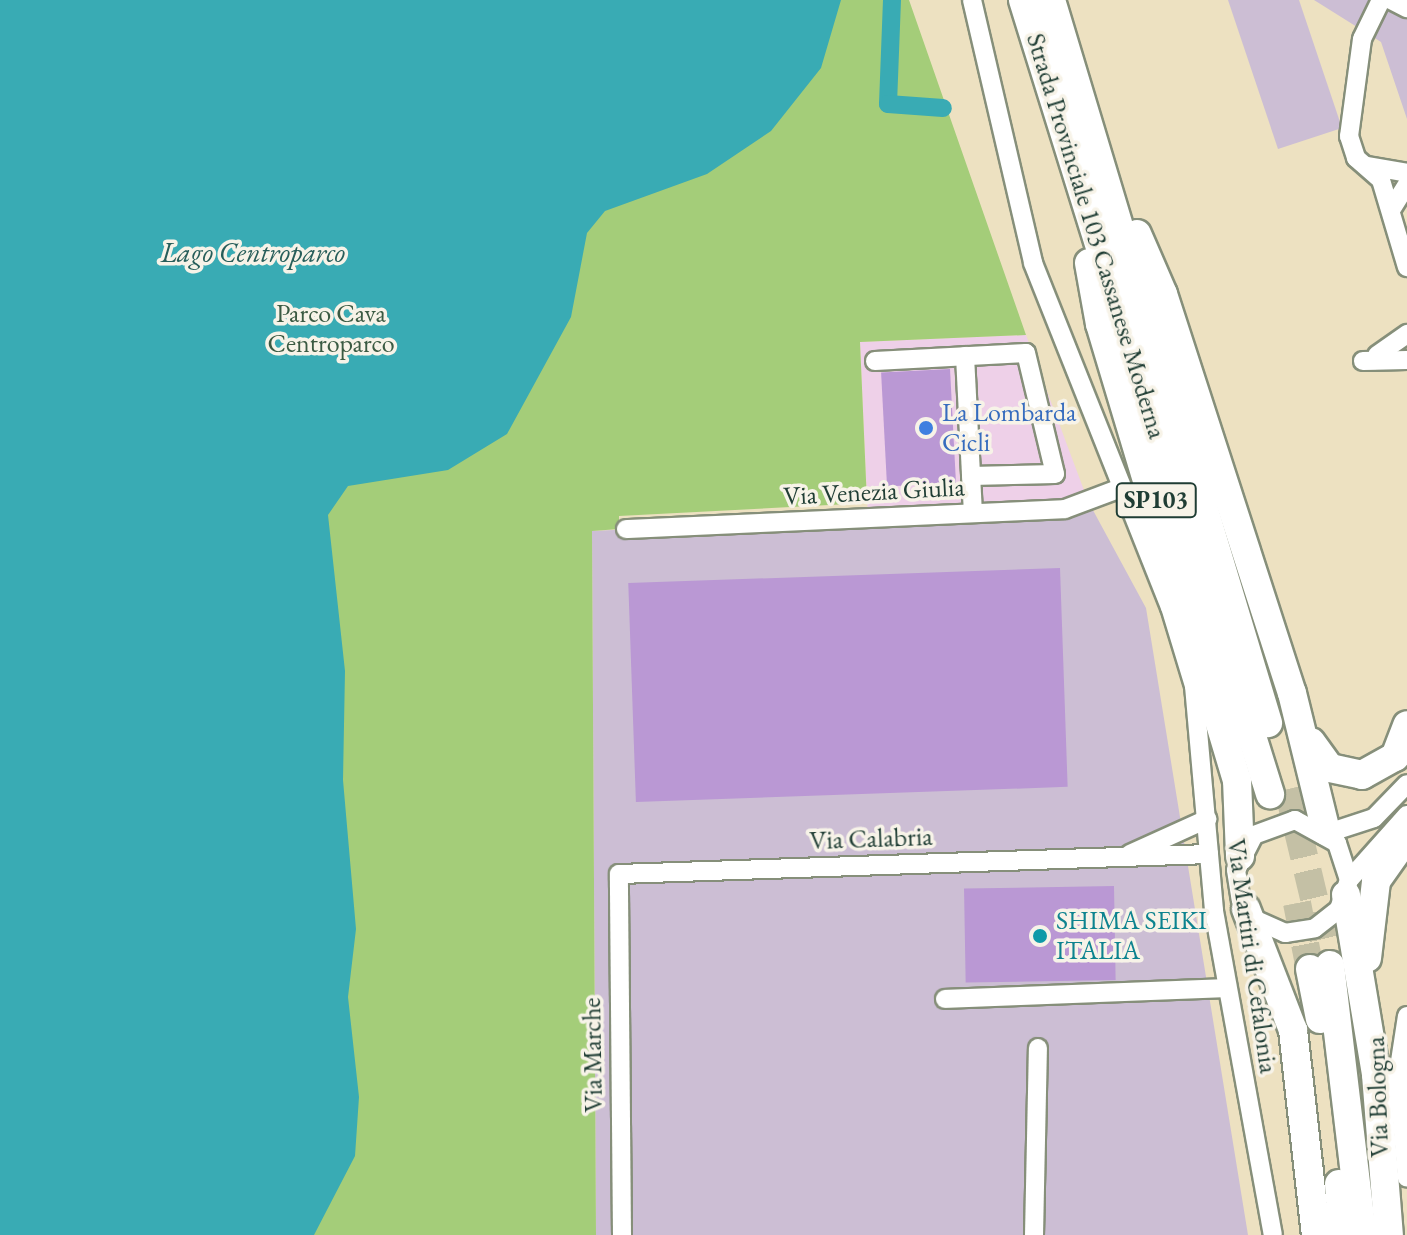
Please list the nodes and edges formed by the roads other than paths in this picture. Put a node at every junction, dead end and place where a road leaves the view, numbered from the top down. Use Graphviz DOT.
graph roads {
  1 [pos="972,0"];
  2 [pos="1023,0"];
  3 [pos="1051,0"];
  4 [pos="1381,0"];
  5 [pos="1391,0"];
  6 [pos="1407,8"];
  7 [pos="1080,140"];
  8 [pos="1365,165"];
  9 [pos="1407,173"];
  10 [pos="1407,184"];
  11 [pos="1391,210"];
  12 [pos="1407,267"];
  13 [pos="1407,334"];
  14 [pos="965,356"];
  15 [pos="1407,360"];
  16 [pos="875,361"];
  17 [pos="971,476"];
  18 [pos="1121,488"];
  19 [pos="973,513"];
  20 [pos="626,529"];
  21 [pos="1292,693"];
  22 [pos="1407,725"];
  23 [pos="1407,784"];
  24 [pos="1279,791"];
  25 [pos="1407,815"];
  26 [pos="1207,819"];
  27 [pos="1327,832"];
  28 [pos="1407,837"];
  29 [pos="1209,854"];
  30 [pos="1127,856"];
  31 [pos="1240,856"];
  32 [pos="618,875"];
  33 [pos="1347,887"];
  34 [pos="1246,909"];
  35 [pos="1226,988"];
  36 [pos="1363,990"];
  37 [pos="945,999"];
  38 [pos="1407,1016"];
  39 [pos="1038,1048"];
  40 [pos="1407,1178"];
  41 [pos="622,1235"];
  42 [pos="1034,1235"];
  43 [pos="1273,1235"];
  44 [pos="1316,1235"];
  45 [pos="1342,1235"];
  46 [pos="1362,1235"];
  47 [pos="1389,1235"];
  1 -- 18 [label="street, Via Martiri di Cefalonia"];
  2 -- 7 [label="highway, Strada Provinciale 103 Cassanese Moderna / SP103"];
  3 -- 7 [label="highway, Strada Provinciale 103 Cassanese Moderna / SP103"];
  4 -- 8 [label="street"];
  5 -- 6 [label="street"];
  7 -- 21 [label="highway, SP103"];
  7 -- 24 [label="highway, Strada Provinciale 103 Cassanese Moderna / SP103"];
  7 -- 31 [label="highway, SP103"];
  8 -- 9 [label="street"];
  8 -- 11 [label="street"];
  10 -- 11 [label="street"];
  11 -- 12 [label="street"];
  13 -- 15 [label="street"];
  14 -- 16 [label="street"];
  14 -- 17 [label="street"];
  14 -- 17 [label="street"];
  17 -- 19 [label="street"];
  18 -- 19 [label="street, Via Venezia Giulia"];
  18 -- 26 [label="street, Via Martiri di Cefalonia"];
  19 -- 20 [label="street, Via Venezia Giulia"];
  21 -- 22 [label="highway, SP103"];
  21 -- 27 [label="highway, SP103"];
  23 -- 27 [label="street"];
  25 -- 33 [label="street"];
  26 -- 29 [label="street, Via Martiri di Cefalonia"];
  26 -- 30 [label="street, Via Calabria"];
  27 -- 31 [label="street"];
  27 -- 33 [label="street"];
  28 -- 36 [label="highway"];
  29 -- 30 [label="street, Via Calabria"];
  29 -- 35 [label="street, Via Martiri di Cefalonia"];
  30 -- 32 [label="street, Via Calabria"];
  31 -- 34 [label="street"];
  32 -- 41 [label="street, Via Marche"];
  33 -- 34 [label="street"];
  33 -- 36 [label="highway"];
  34 -- 44 [label="highway"];
  35 -- 37 [label="street"];
  35 -- 43 [label="street, Via Martiri di Cefalonia"];
  36 -- 47 [label="highway"];
  38 -- 40 [label="street, Via Bologna"];
  39 -- 42 [label="street"];
  45 -- 46 [label="highway"];
}
